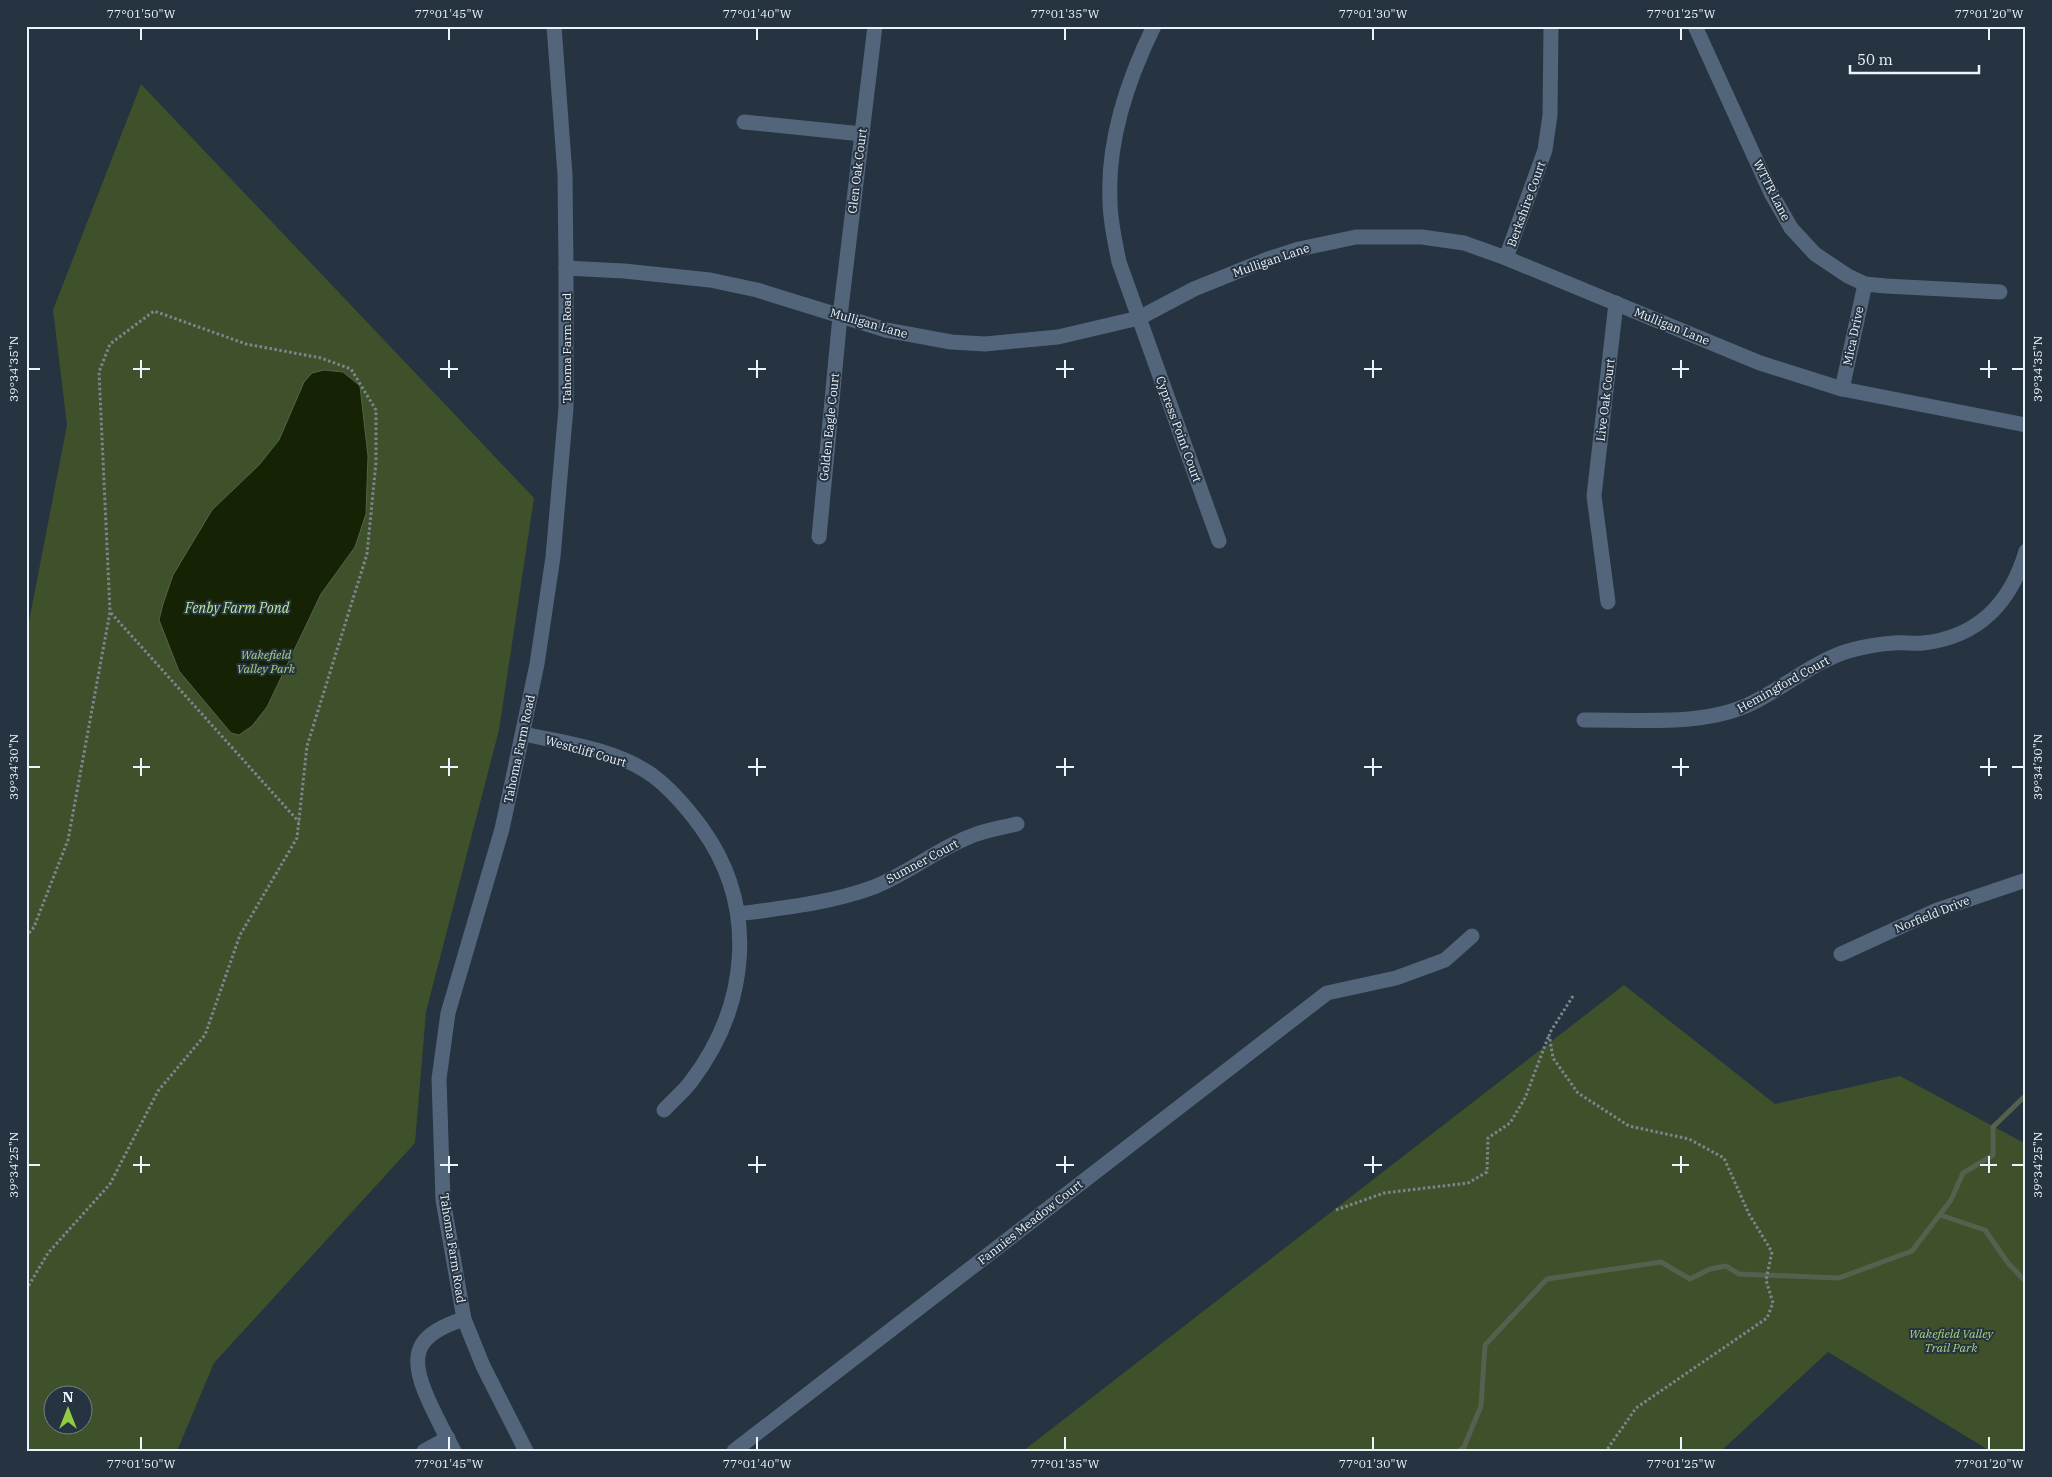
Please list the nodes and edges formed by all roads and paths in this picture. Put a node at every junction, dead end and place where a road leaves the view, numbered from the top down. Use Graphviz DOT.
graph roads {
  1 [pos="554,26"];
  2 [pos="875,26"];
  3 [pos="1154,26"];
  4 [pos="1551,26"];
  5 [pos="1695,26"];
  6 [pos="744,122"];
  7 [pos="862,134"];
  8 [pos="1506,258"];
  9 [pos="566,268"];
  10 [pos="1865,284"];
  11 [pos="2000,292"];
  12 [pos="1616,303"];
  13 [pos="840,316"];
  14 [pos="1139,318"];
  15 [pos="1842,389"];
  16 [pos="2026,425"];
  17 [pos="819,537"];
  18 [pos="1219,540"];
  19 [pos="2026,551"];
  20 [pos="1608,602"];
  21 [pos="110,612"];
  22 [pos="1584,720"];
  23 [pos="522,734"];
  24 [pos="299,822"];
  25 [pos="1017,824"];
  26 [pos="2026,880"];
  27 [pos="738,914"];
  28 [pos="1472,936"];
  29 [pos="26,937"];
  30 [pos="1841,954"];
  31 [pos="1573,996"];
  32 [pos="1550,1034"];
  33 [pos="664,1110"];
  34 [pos="1336,1210"];
  35 [pos="26,1290"];
  36 [pos="464,1319"];
  37 [pos="451,1445"];
  38 [pos="424,1451"];
  39 [pos="526,1451"];
  40 [pos="734,1451"];
  41 [pos="1606,1451"];
  1 -- 9 [label="street, Tahoma Farm Road"];
  2 -- 7 [label="street, Glen Oak Court"];
  3 -- 14 [label="street, Cypress Point Court"];
  4 -- 8 [label="street, Berkshire Court"];
  5 -- 10 [label="street, WTTR Lane"];
  6 -- 7 [label="street"];
  7 -- 13 [label="street, Glen Oak Court"];
  8 -- 12 [label="street, Mulligan Lane"];
  8 -- 14 [label="street, Mulligan Lane"];
  9 -- 13 [label="street, Mulligan Lane"];
  9 -- 23 [label="street, Tahoma Farm Road"];
  10 -- 11 [label="street, WTTR Lane"];
  10 -- 15 [label="street, Mica Drive"];
  12 -- 15 [label="street, Mulligan Lane"];
  12 -- 20 [label="street, Live Oak Court"];
  13 -- 14 [label="street, Mulligan Lane"];
  13 -- 17 [label="street, Golden Eagle Court"];
  14 -- 18 [label="street, Cypress Point Court"];
  15 -- 16 [label="street, Mulligan Lane"];
  19 -- 22 [label="street, Hemingford Court"];
  21 -- 24 [label="path"];
  21 -- 24 [label="path"];
  21 -- 29 [label="path"];
  23 -- 27 [label="street, Westcliff Court"];
  23 -- 36 [label="street, Tahoma Farm Road"];
  24 -- 35 [label="path"];
  25 -- 27 [label="street, Sumner Court"];
  26 -- 30 [label="street, Norfield Drive"];
  27 -- 33 [label="street, Westcliff Court"];
  28 -- 40 [label="street, Fannies Meadow Court"];
  31 -- 32 [label="path"];
  32 -- 34 [label="path"];
  32 -- 41 [label="path"];
  36 -- 37 [label="street"];
  36 -- 39 [label="street, Tahoma Farm Road"];
  37 -- 38 [label="street"];
}
